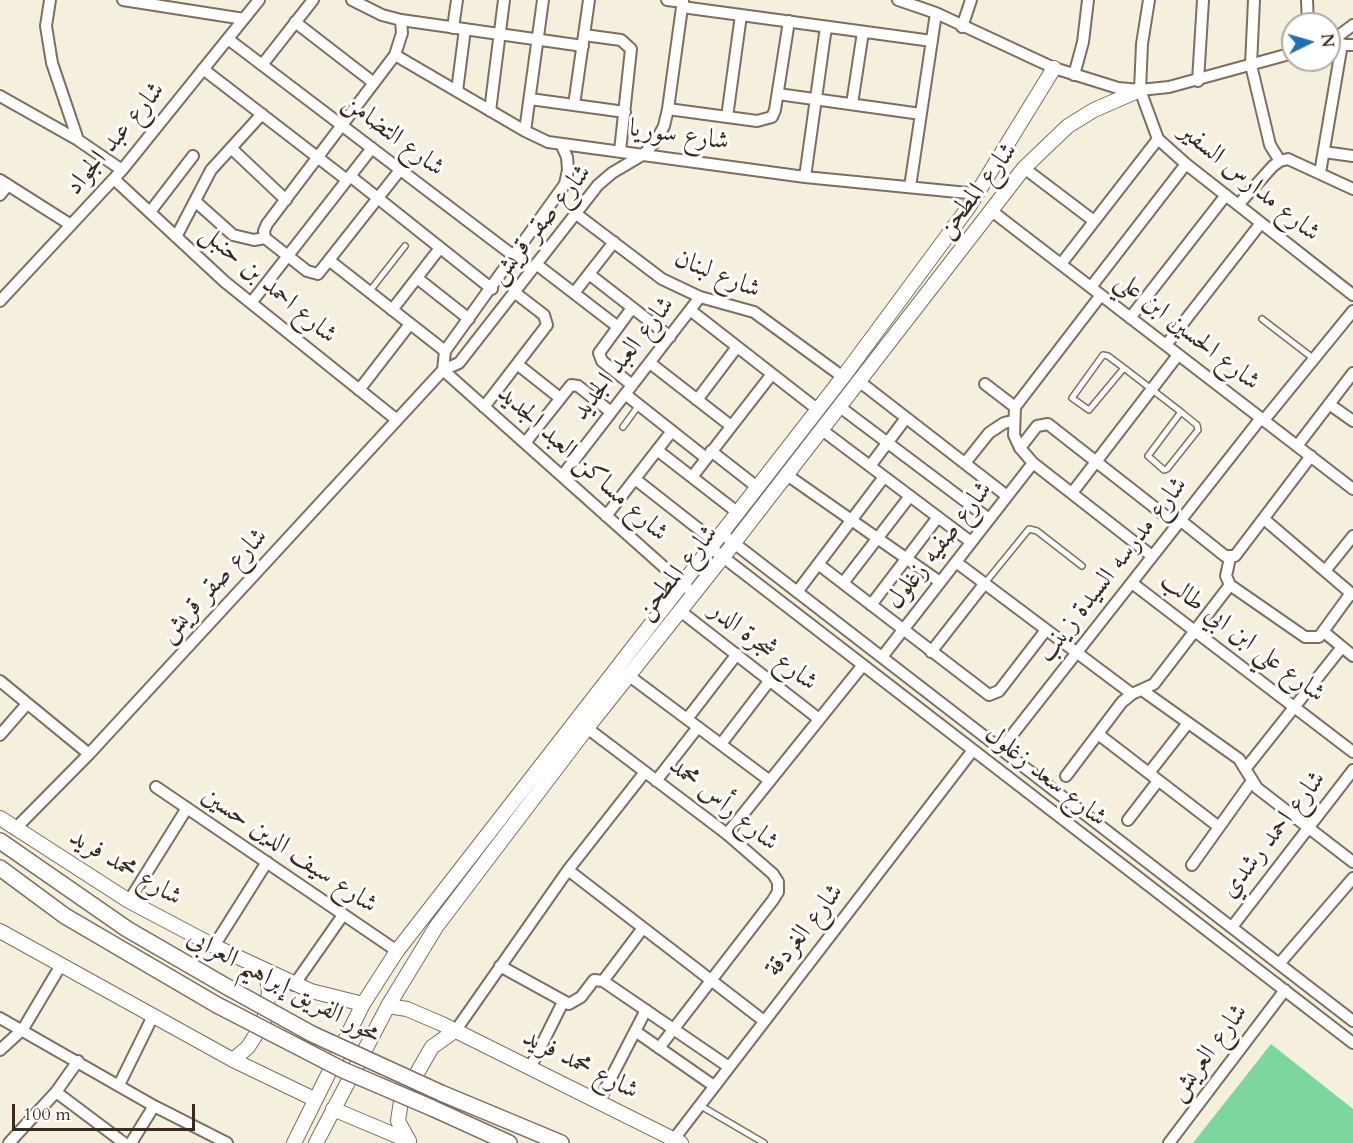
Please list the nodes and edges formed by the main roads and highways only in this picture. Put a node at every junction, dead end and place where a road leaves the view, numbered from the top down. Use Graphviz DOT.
graph roads {
  1 [pos="0,841"];
  2 [pos="0,868"];
  3 [pos="509,1143"];
  4 [pos="561,1143"];
  1 -- 4 [label="main road, محور الفريق إبراهيم العرابى, bridge"];
  2 -- 3 [label="main road, محور الفريق إبراهيم العرابى, bridge"];
}
